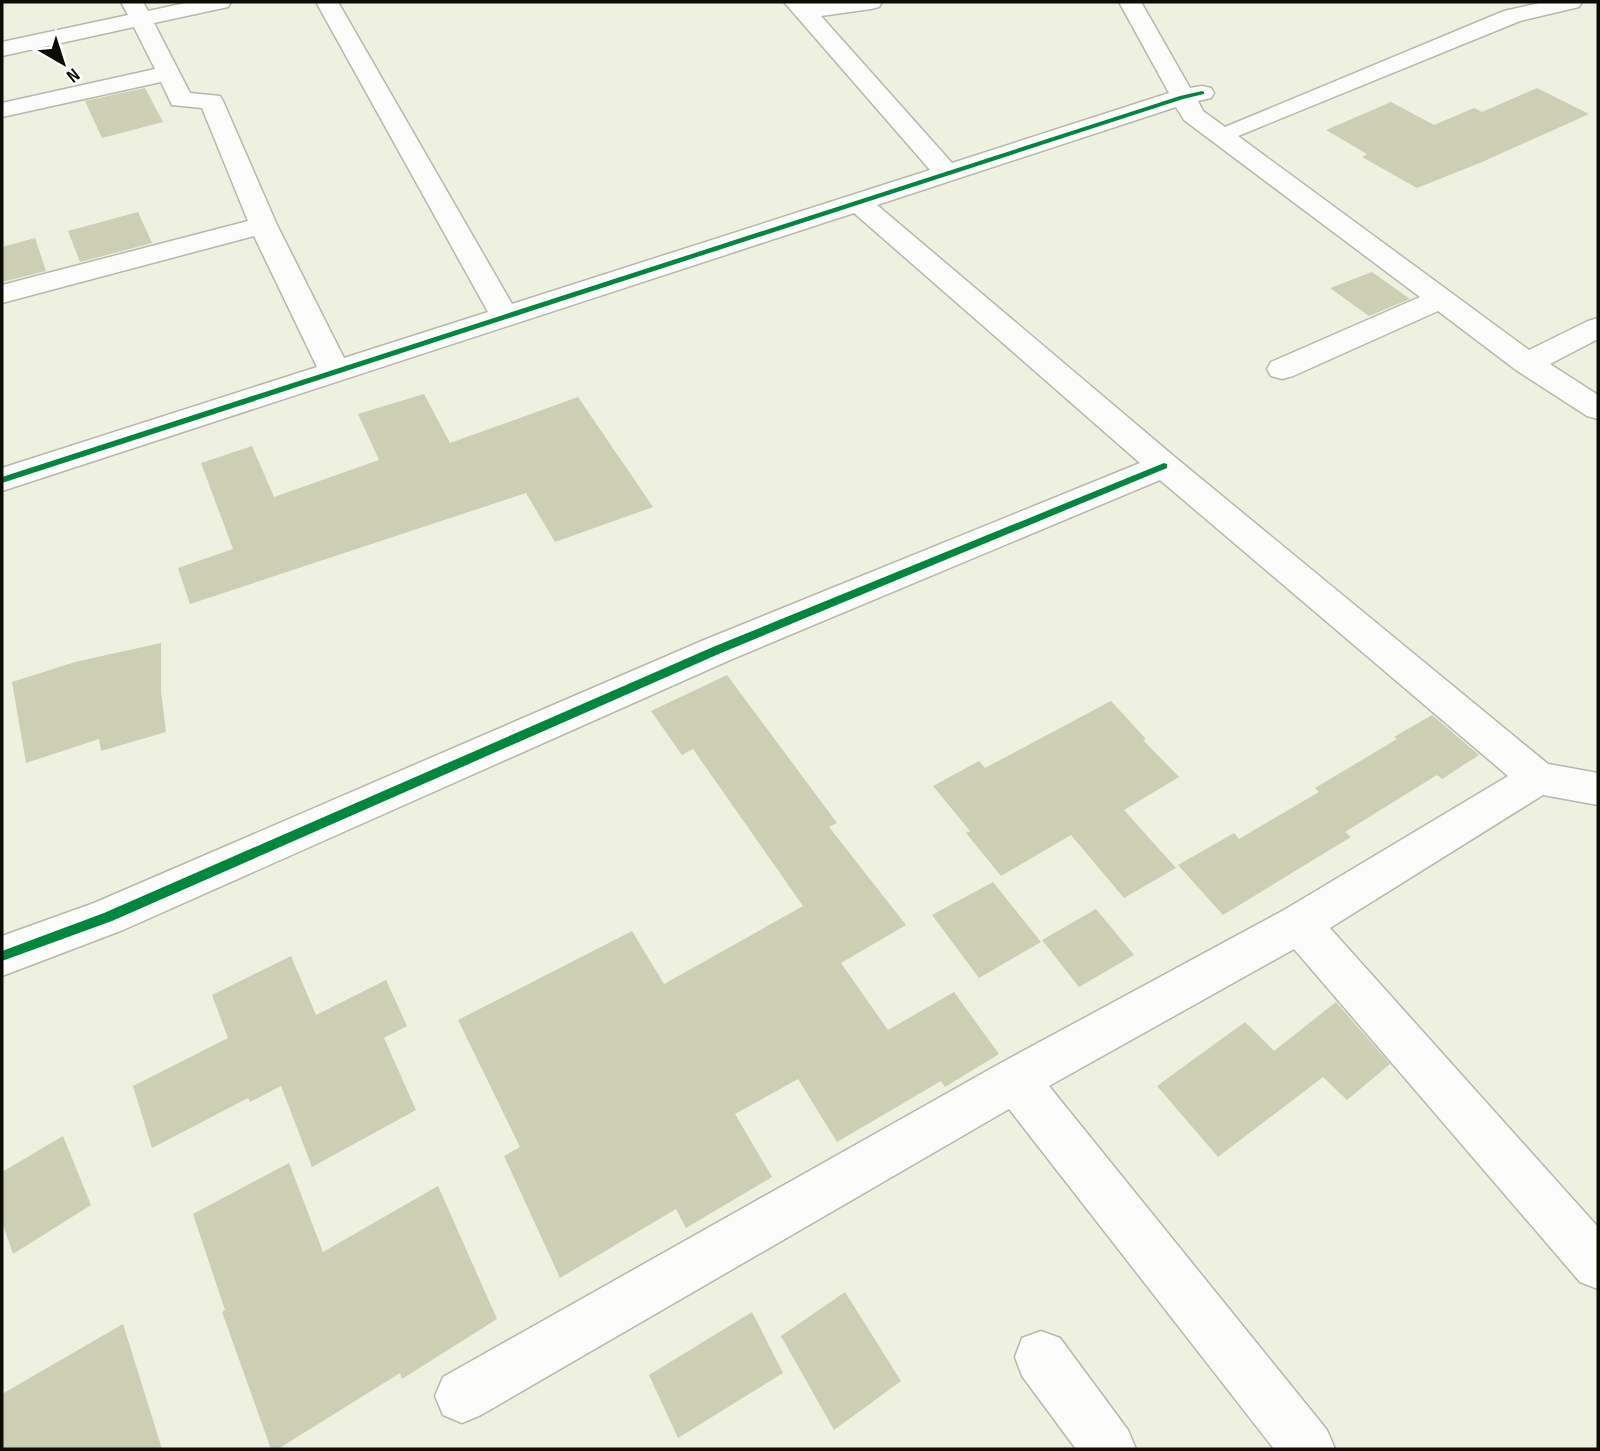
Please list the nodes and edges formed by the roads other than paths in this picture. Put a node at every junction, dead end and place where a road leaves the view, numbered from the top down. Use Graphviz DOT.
graph roads {
  1 [pos="220,2"];
  2 [pos="327,2"];
  3 [pos="871,2"];
  4 [pos="1130,2"];
  5 [pos="1152,2"];
  6 [pos="1571,2"];
  7 [pos="800,7"];
  8 [pos="137,10"];
  9 [pos="2,48"];
  10 [pos="169,73"];
  11 [pos="1192,95"];
  12 [pos="2,110"];
  13 [pos="1236,129"];
  14 [pos="947,173"];
  15 [pos="858,202"];
  16 [pos="263,225"];
  17 [pos="2,294"];
  18 [pos="1441,299"];
  19 [pos="505,317"];
  20 [pos="1598,327"];
  21 [pos="1536,358"];
  22 [pos="1282,369"];
  23 [pos="335,372"];
  24 [pos="1598,386"];
  25 [pos="1598,410"];
  26 [pos="1164,466"];
  27 [pos="2,480"];
  28 [pos="1538,778"];
  29 [pos="1598,790"];
  30 [pos="1299,924"];
  31 [pos="2,956"];
  32 [pos="1015,1080"];
  33 [pos="1598,1264"];
  34 [pos="1041,1357"];
  35 [pos="462,1396"];
  36 [pos="1109,1449"];
  37 [pos="1308,1449"];
  1 -- 8 [label="street"];
  2 -- 19 [label="street"];
  3 -- 7 [label="street"];
  4 -- 11 [label="street"];
  5 -- 11 [label="street"];
  6 -- 13 [label="street"];
  7 -- 14 [label="street"];
  8 -- 9 [label="street"];
  8 -- 10 [label="street"];
  10 -- 12 [label="street"];
  10 -- 16 [label="street"];
  11 -- 13 [label="street"];
  11 -- 14 [label="street"];
  11 -- 18 [label="street"];
  13 -- 21 [label="street"];
  14 -- 15 [label="street"];
  15 -- 19 [label="street"];
  15 -- 26 [label="street"];
  16 -- 17 [label="street"];
  16 -- 23 [label="street"];
  18 -- 21 [label="street"];
  18 -- 22 [label="street"];
  19 -- 23 [label="street"];
  20 -- 21 [label="street"];
  21 -- 24 [label="street"];
  21 -- 25 [label="street"];
  23 -- 27 [label="street"];
  26 -- 28 [label="street"];
  26 -- 31 [label="street"];
  28 -- 29 [label="street"];
  28 -- 30 [label="street"];
  30 -- 32 [label="street"];
  30 -- 33 [label="street"];
  32 -- 35 [label="street"];
  32 -- 37 [label="street"];
  34 -- 36 [label="street"];
}
